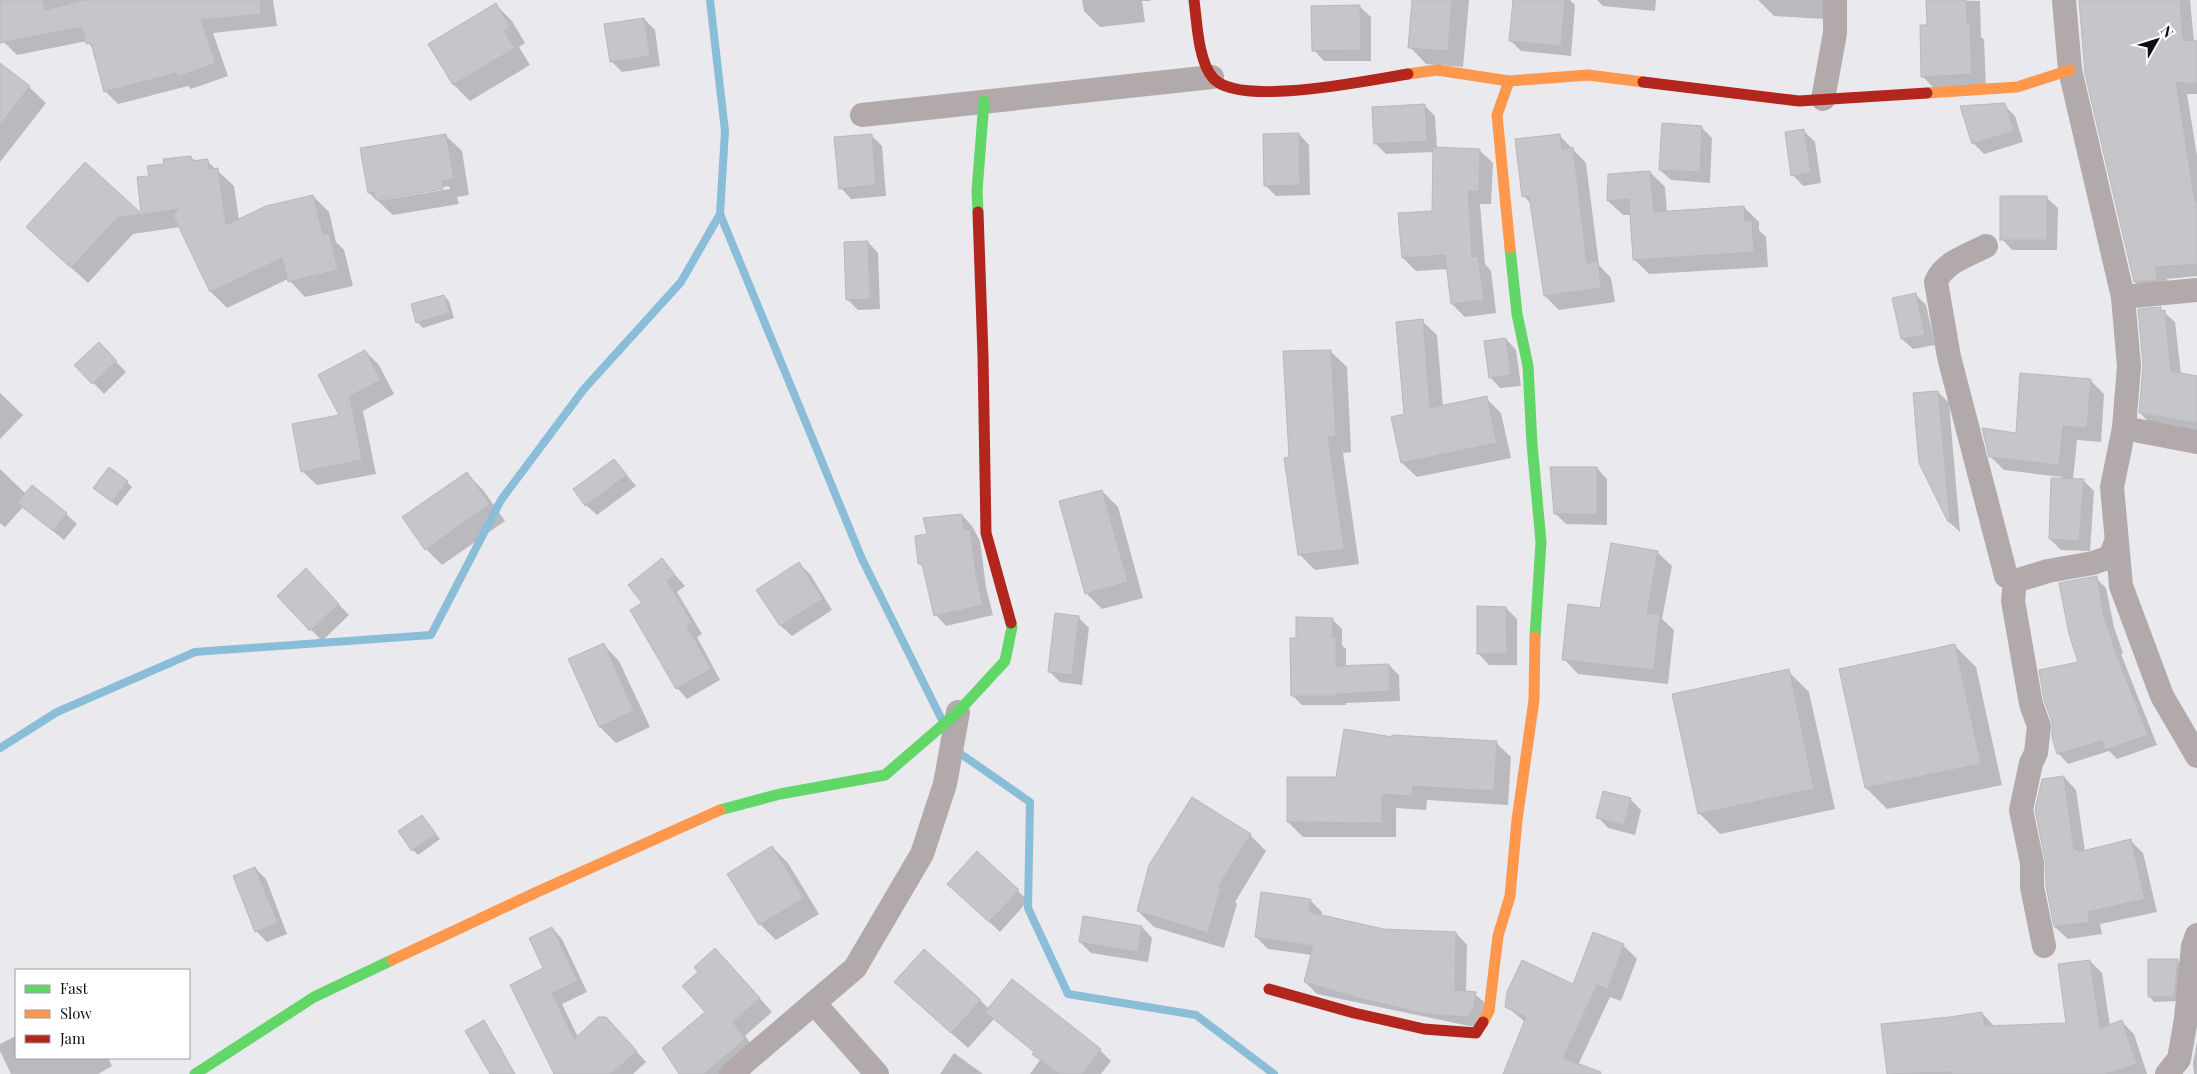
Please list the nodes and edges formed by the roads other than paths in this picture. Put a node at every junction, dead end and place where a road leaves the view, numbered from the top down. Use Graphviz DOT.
graph roads {
  1 [pos="1194,0"];
  2 [pos="1836,0"];
  3 [pos="2064,0"];
  4 [pos="2070,70"];
  5 [pos="1212,77"];
  6 [pos="1509,81"];
  7 [pos="1823,99"];
  8 [pos="984,102"];
  9 [pos="862,115"];
  10 [pos="1986,246"];
  11 [pos="2197,290"];
  12 [pos="2123,297"];
  13 [pos="2124,428"];
  14 [pos="2197,442"];
  15 [pos="2116,542"];
  16 [pos="2015,581"];
  17 [pos="958,712"];
  18 [pos="2197,756"];
  19 [pos="2197,935"];
  20 [pos="2044,946"];
  21 [pos="1269,989"];
  22 [pos="814,1003"];
  23 [pos="206,1072"];
  24 [pos="731,1074"];
  25 [pos="878,1074"];
  26 [pos="2167,1074"];
  1 -- 5 [label="street"];
  2 -- 7 [label="street"];
  3 -- 4 [label="street"];
  4 -- 7 [label="street"];
  4 -- 12 [label="street"];
  5 -- 6 [label="street"];
  5 -- 8 [label="street"];
  6 -- 7 [label="street"];
  6 -- 21 [label="street"];
  8 -- 9 [label="street"];
  8 -- 17 [label="street"];
  10 -- 16 [label="street"];
  11 -- 12 [label="street"];
  12 -- 13 [label="street"];
  13 -- 14 [label="street"];
  13 -- 15 [label="street"];
  15 -- 16 [label="street"];
  15 -- 18 [label="street"];
  16 -- 20 [label="street"];
  17 -- 22 [label="street"];
  17 -- 23 [label="street"];
  19 -- 26 [label="street"];
  22 -- 24 [label="street"];
  22 -- 25 [label="street"];
}
